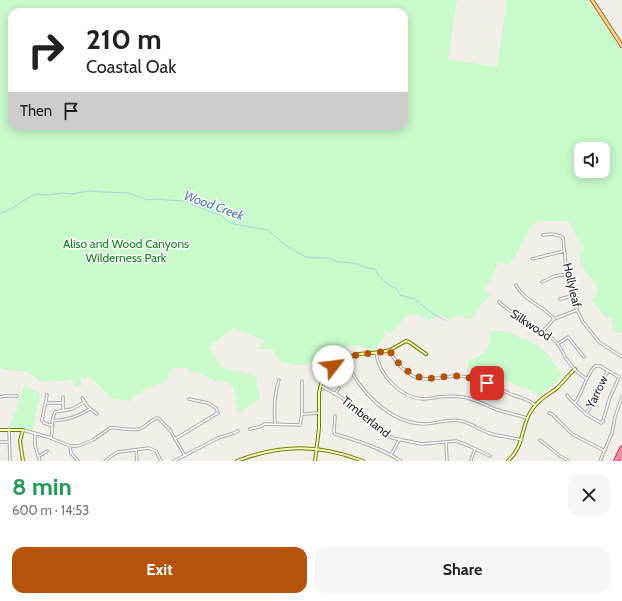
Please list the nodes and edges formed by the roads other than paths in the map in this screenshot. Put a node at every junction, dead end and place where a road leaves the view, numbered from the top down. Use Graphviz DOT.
graph roads {
  1 [pos="592,0"];
  2 [pos="622,46"];
  3 [pos="543,235"];
  4 [pos="564,251"];
  5 [pos="532,259"];
  6 [pos="567,274"];
  7 [pos="542,282"];
  8 [pos="516,285"];
  9 [pos="572,296"];
  10 [pos="560,299"];
  11 [pos="499,302"];
  12 [pos="577,310"];
  13 [pos="554,319"];
  14 [pos="543,331"];
  15 [pos="558,344"];
  16 [pos="390,350"];
  17 [pos="376,353"];
  18 [pos="426,354"];
  19 [pos="584,357"];
  20 [pos="622,357"];
  21 [pos="345,359"];
  22 [pos="575,369"];
  23 [pos="608,371"];
  24 [pos="587,379"];
  25 [pos="279,380"];
  26 [pos="302,381"];
  27 [pos="321,386"];
  28 [pos="340,388"];
  29 [pos="335,394"];
  30 [pos="567,395"];
  31 [pos="17,396"];
  32 [pos="47,396"];
  33 [pos="0,397"];
  34 [pos="63,397"];
  35 [pos="622,397"];
  36 [pos="82,398"];
  37 [pos="189,399"];
  38 [pos="46,402"];
  39 [pos="85,402"];
  40 [pos="63,403"];
  41 [pos="575,403"];
  42 [pos="535,405"];
  43 [pos="90,409"];
  44 [pos="63,411"];
  45 [pos="319,413"];
  46 [pos="549,413"];
  47 [pos="97,414"];
  48 [pos="302,414"];
  49 [pos="586,414"];
  50 [pos="335,416"];
  51 [pos="527,418"];
  52 [pos="52,421"];
  53 [pos="275,425"];
  54 [pos="53,426"];
  55 [pos="9,429"];
  56 [pos="250,429"];
  57 [pos="0,430"];
  58 [pos="23,430"];
  59 [pos="238,431"];
  60 [pos="36,433"];
  61 [pos="51,438"];
  62 [pos="175,439"];
  63 [pos="399,440"];
  64 [pos="522,440"];
  65 [pos="540,440"];
  66 [pos="0,442"];
  67 [pos="8,442"];
  68 [pos="446,442"];
  69 [pos="70,446"];
  70 [pos="622,448"];
  71 [pos="316,449"];
  72 [pos="475,449"];
  73 [pos="136,450"];
  74 [pos="48,451"];
  75 [pos="605,451"];
  76 [pos="622,454"];
  77 [pos="391,455"];
  78 [pos="185,456"];
  79 [pos="490,456"];
  80 [pos="38,457"];
  81 [pos="471,460"];
  82 [pos="10,461"];
  83 [pos="23,461"];
  84 [pos="40,461"];
  85 [pos="78,461"];
  86 [pos="105,461"];
  87 [pos="137,461"];
  88 [pos="161,461"];
  89 [pos="174,461"];
  90 [pos="237,461"];
  91 [pos="315,461"];
  92 [pos="363,461"];
  93 [pos="401,461"];
  94 [pos="447,461"];
  95 [pos="508,461"];
  96 [pos="570,461"];
  97 [pos="600,461"];
  98 [pos="618,461"];
  1 -- 2 [label="main road"];
  3 -- 4 [label="street, Hollyleaf"];
  4 -- 5 [label="street"];
  4 -- 6 [label="street, Hollyleaf"];
  6 -- 7 [label="street"];
  6 -- 9 [label="street, Hollyleaf"];
  8 -- 13 [label="street"];
  9 -- 10 [label="street"];
  9 -- 12 [label="street, Hollyleaf"];
  11 -- 14 [label="street, Silkwood"];
  12 -- 13 [label="street"];
  12 -- 20 [label="street, Hollyleaf"];
  13 -- 14 [label="street"];
  14 -- 15 [label="street, Silkwood"];
  15 -- 19 [label="street"];
  15 -- 22 [label="street, Silkwood"];
  16 -- 17 [label="street"];
  16 -- 18 [label="street"];
  16 -- 42 [label="street"];
  17 -- 21 [label="street"];
  17 -- 51 [label="street"];
  21 -- 27 [label="street"];
  21 -- 64 [label="street"];
  22 -- 24 [label="street, Silkwood"];
  22 -- 42 [label="street"];
  23 -- 24 [label="street"];
  23 -- 49 [label="street, Yarrow"];
  23 -- 49 [label="street"];
  24 -- 41 [label="street"];
  25 -- 53 [label="street"];
  26 -- 48 [label="street"];
  27 -- 29 [label="street, Timberland"];
  27 -- 45 [label="street"];
  28 -- 29 [label="street, Timberland"];
  29 -- 63 [label="street, Timberland"];
  30 -- 41 [label="street"];
  31 -- 33 [label="street"];
  32 -- 38 [label="street"];
  34 -- 40 [label="street"];
  35 -- 75 [label="street"];
  36 -- 39 [label="street"];
  37 -- 62 [label="street"];
  38 -- 40 [label="street"];
  38 -- 54 [label="street"];
  39 -- 43 [label="street"];
  39 -- 44 [label="street"];
  40 -- 44 [label="street"];
  41 -- 49 [label="street"];
  42 -- 51 [label="street"];
  43 -- 47 [label="street"];
  43 -- 52 [label="street"];
  44 -- 52 [label="street"];
  45 -- 48 [label="street"];
  45 -- 71 [label="street"];
  46 -- 75 [label="street"];
  48 -- 53 [label="street"];
  50 -- 77 [label="street"];
  51 -- 64 [label="street"];
  52 -- 54 [label="street"];
  53 -- 56 [label="street"];
  54 -- 61 [label="street"];
  55 -- 57 [label="street"];
  55 -- 58 [label="street"];
  55 -- 67 [label="street"];
  58 -- 60 [label="street"];
  58 -- 83 [label="street"];
  59 -- 78 [label="street"];
  60 -- 61 [label="street"];
  60 -- 80 [label="street"];
  61 -- 69 [label="street"];
  62 -- 69 [label="street"];
  62 -- 78 [label="street"];
  63 -- 68 [label="street, Timberland"];
  63 -- 77 [label="street"];
  64 -- 95 [label="street"];
  65 -- 96 [label="street"];
  66 -- 67 [label="street"];
  67 -- 82 [label="street"];
  68 -- 72 [label="street, Timberland"];
  68 -- 94 [label="street"];
  69 -- 85 [label="street"];
  70 -- 98 [label="highway"];
  71 -- 90 [label="street"];
  71 -- 91 [label="street"];
  71 -- 92 [label="street"];
  72 -- 79 [label="street, Timberland"];
  72 -- 81 [label="street"];
  73 -- 86 [label="street"];
  73 -- 87 [label="street"];
  73 -- 88 [label="street"];
  74 -- 80 [label="street"];
  75 -- 97 [label="street"];
  76 -- 98 [label="highway"];
  77 -- 93 [label="street"];
  78 -- 89 [label="street"];
  80 -- 84 [label="street"];
}
